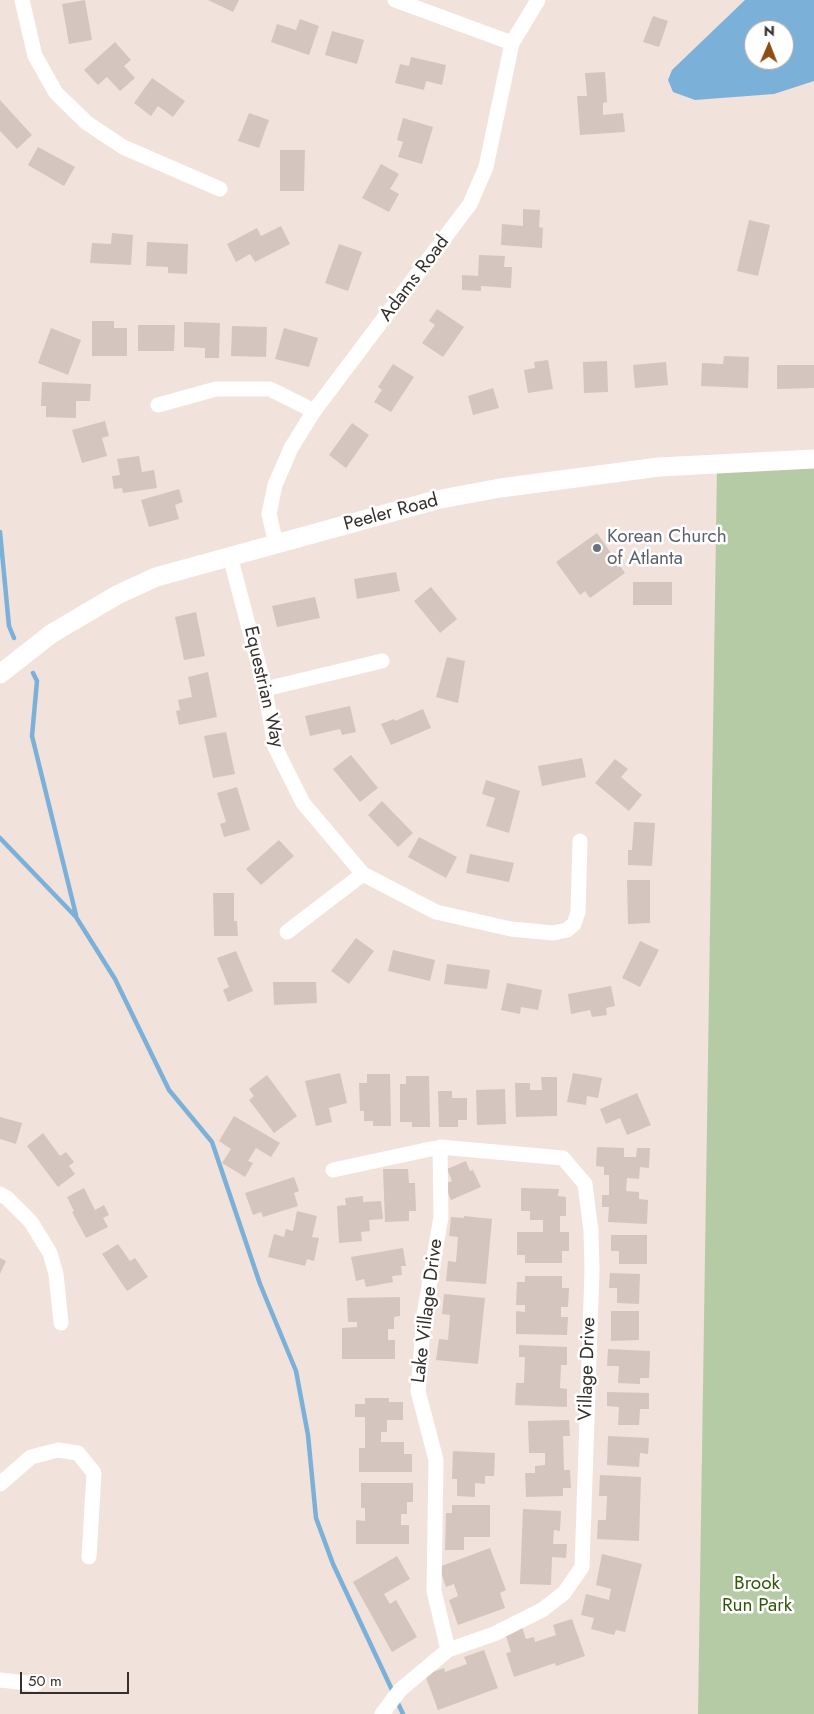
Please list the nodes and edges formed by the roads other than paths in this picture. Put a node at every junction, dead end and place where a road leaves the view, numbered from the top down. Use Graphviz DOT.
graph roads {
  1 [pos="22,0"];
  2 [pos="396,0"];
  3 [pos="538,0"];
  4 [pos="512,43"];
  5 [pos="220,189"];
  6 [pos="158,405"];
  7 [pos="314,411"];
  8 [pos="814,459"];
  9 [pos="276,544"];
  10 [pos="230,556"];
  11 [pos="382,661"];
  12 [pos="0,674"];
  13 [pos="266,689"];
  14 [pos="580,841"];
  15 [pos="363,874"];
  16 [pos="287,932"];
  17 [pos="440,1147"];
  18 [pos="333,1170"];
  19 [pos="0,1194"];
  20 [pos="61,1323"];
  21 [pos="0,1484"];
  22 [pos="89,1557"];
  23 [pos="448,1650"];
  24 [pos="0,1680"];
  25 [pos="36,1684"];
  26 [pos="389,1705"];
  1 -- 5 [label="street"];
  2 -- 4 [label="street"];
  3 -- 4 [label="street, Adams Road"];
  4 -- 7 [label="street, Adams Road"];
  6 -- 7 [label="street"];
  7 -- 9 [label="street, Adams Road"];
  8 -- 9 [label="street, Peeler Road"];
  9 -- 10 [label="street, Peeler Road"];
  10 -- 12 [label="street, Peeler Road"];
  10 -- 13 [label="street, Equestrian Way"];
  11 -- 13 [label="street"];
  13 -- 15 [label="street, Equestrian Way"];
  14 -- 15 [label="street, Equestrian Way"];
  15 -- 16 [label="street"];
  17 -- 18 [label="street, Village Drive"];
  17 -- 23 [label="street, Lake Village Drive"];
  17 -- 23 [label="street, Village Drive"];
  19 -- 20 [label="street"];
  21 -- 22 [label="street"];
  23 -- 26 [label="street, Village Drive"];
  24 -- 25 [label="street"];
}
